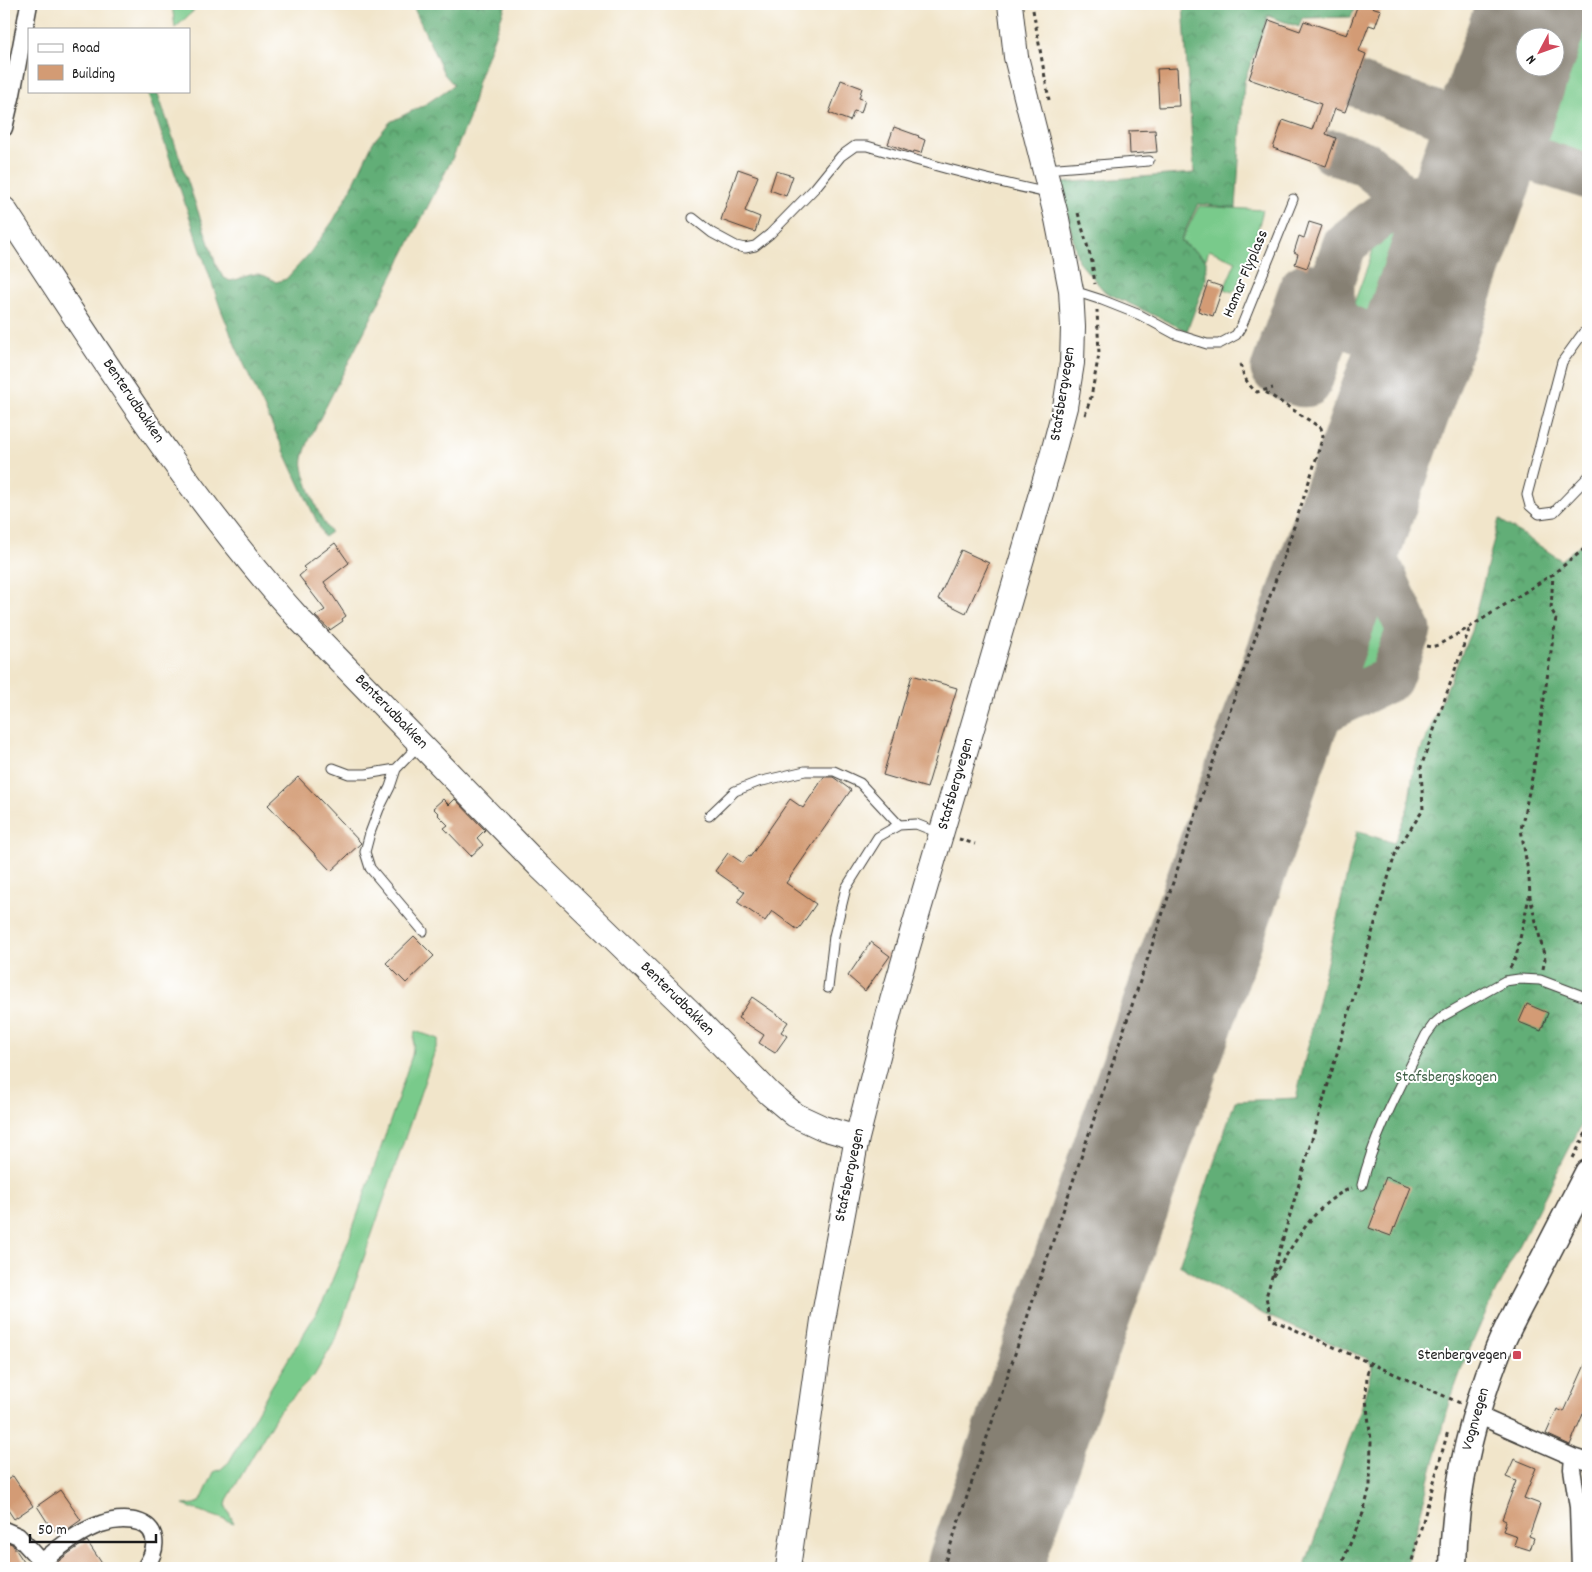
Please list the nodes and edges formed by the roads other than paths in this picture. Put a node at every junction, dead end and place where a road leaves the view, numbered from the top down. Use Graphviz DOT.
graph roads {
  1 [pos="30,4"];
  2 [pos="1010,4"];
  3 [pos="4,128"];
  4 [pos="1149,161"];
  5 [pos="1045,169"];
  6 [pos="1051,194"];
  7 [pos="1293,199"];
  8 [pos="4,209"];
  9 [pos="693,218"];
  10 [pos="1071,290"];
  11 [pos="1588,331"];
  12 [pos="1588,477"];
  13 [pos="422,743"];
  14 [pos="333,768"];
  15 [pos="396,769"];
  16 [pos="709,816"];
  17 [pos="899,825"];
  18 [pos="942,834"];
  19 [pos="423,931"];
  20 [pos="828,988"];
  21 [pos="1588,998"];
  22 [pos="857,1138"];
  23 [pos="1588,1173"];
  24 [pos="1362,1185"];
  25 [pos="1466,1409"];
  26 [pos="1581,1460"];
  27 [pos="4,1530"];
  28 [pos="39,1565"];
  29 [pos="145,1568"];
  30 [pos="788,1568"];
  31 [pos="1453,1568"];
  32 [pos="1580,1568"];
  1 -- 3 [label="street"];
  2 -- 5 [label="main road, Stafsbergvegen"];
  4 -- 5 [label="lane"];
  5 -- 6 [label="main road, Stafsbergvegen"];
  6 -- 9 [label="lane"];
  6 -- 10 [label="main road, Stafsbergvegen"];
  7 -- 10 [label="lane, Hamar Flyplass"];
  8 -- 13 [label="main road, Benterudbakken"];
  10 -- 18 [label="main road, Stafsbergvegen"];
  11 -- 12 [label="lane"];
  13 -- 15 [label="lane"];
  13 -- 22 [label="main road, Benterudbakken"];
  14 -- 15 [label="lane"];
  15 -- 19 [label="lane"];
  16 -- 17 [label="lane"];
  17 -- 18 [label="lane"];
  17 -- 20 [label="lane"];
  18 -- 22 [label="main road, Stafsbergvegen"];
  21 -- 24 [label="lane"];
  22 -- 30 [label="main road, Stafsbergvegen"];
  23 -- 25 [label="main road, Vognvegen"];
  25 -- 26 [label="street"];
  25 -- 31 [label="main road, Vognvegen"];
  26 -- 32 [label="street"];
  27 -- 28 [label="street"];
  28 -- 29 [label="street"];
}
